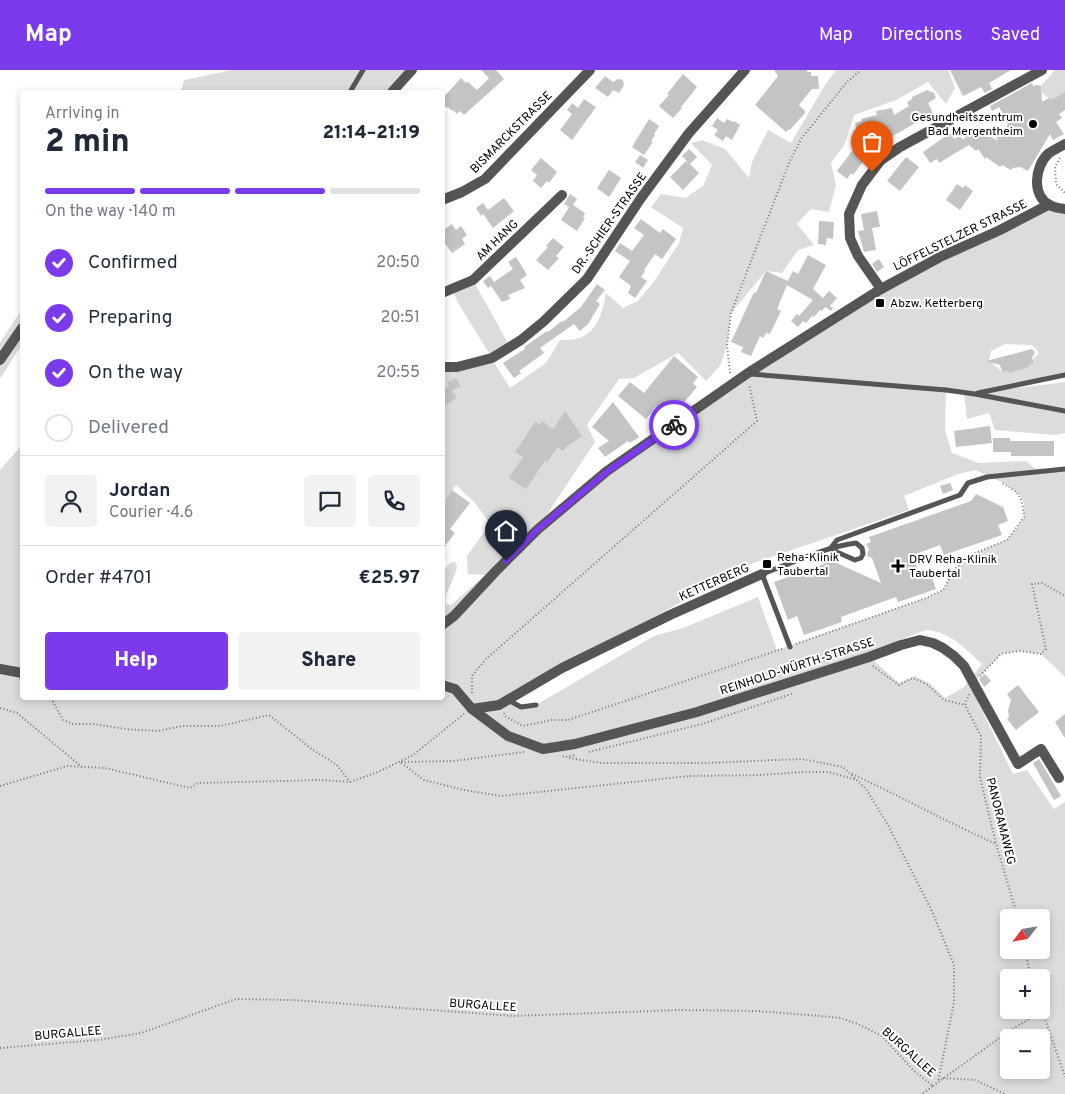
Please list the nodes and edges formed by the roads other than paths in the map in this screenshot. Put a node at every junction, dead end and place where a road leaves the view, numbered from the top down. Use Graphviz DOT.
graph roads {
  1 [pos="363,70"];
  2 [pos="412,70"];
  3 [pos="590,70"];
  4 [pos="745,70"];
  5 [pos="1042,70"];
  6 [pos="351,90"];
  7 [pos="394,90"];
  8 [pos="1064,149"];
  9 [pos="562,195"];
  10 [pos="445,199"];
  11 [pos="1048,205"];
  12 [pos="1065,209"];
  13 [pos="881,289"];
  14 [pos="445,292"];
  15 [pos="20,331"];
  16 [pos="0,360"];
  17 [pos="445,367"];
  18 [pos="748,374"];
  19 [pos="1065,375"];
  20 [pos="975,394"];
  21 [pos="1065,412"];
  22 [pos="1065,469"];
  23 [pos="830,549"];
  24 [pos="762,574"];
  25 [pos="445,623"];
  26 [pos="790,647"];
  27 [pos="0,670"];
  28 [pos="20,673"];
  29 [pos="445,685"];
  30 [pos="508,700"];
  31 [pos="536,704"];
  32 [pos="472,709"];
  33 [pos="1059,778"];
  1 -- 6 [label="lane"];
  2 -- 7 [label="street"];
  3 -- 10 [label="street, BISMARCKSTRASSE"];
  4 -- 17 [label="street, DR.-SCHIER-STRASSE"];
  5 -- 13 [label="street"];
  8 -- 11 [label="street"];
  9 -- 14 [label="street, AM HANG"];
  11 -- 12 [label="street"];
  11 -- 13 [label="street, LÖFFELSTELZER STRASSE"];
  13 -- 18 [label="street, LÖFFELSTELZER STRASSE"];
  15 -- 16 [label="street"];
  18 -- 20 [label="lane"];
  18 -- 25 [label="street, LÖFFELSTELZER STRASSE"];
  19 -- 20 [label="lane"];
  20 -- 21 [label="lane"];
  22 -- 23 [label="lane, KETTERBERG"];
  23 -- 23 [label="lane"];
  23 -- 24 [label="lane, KETTERBERG"];
  24 -- 26 [label="lane"];
  24 -- 30 [label="street, KETTERBERG"];
  27 -- 28 [label="street"];
  29 -- 32 [label="street"];
  30 -- 31 [label="lane"];
  30 -- 32 [label="street, KETTERBERG"];
  32 -- 33 [label="street, REINHOLD-WÜRTH-STRASSE"];
}
